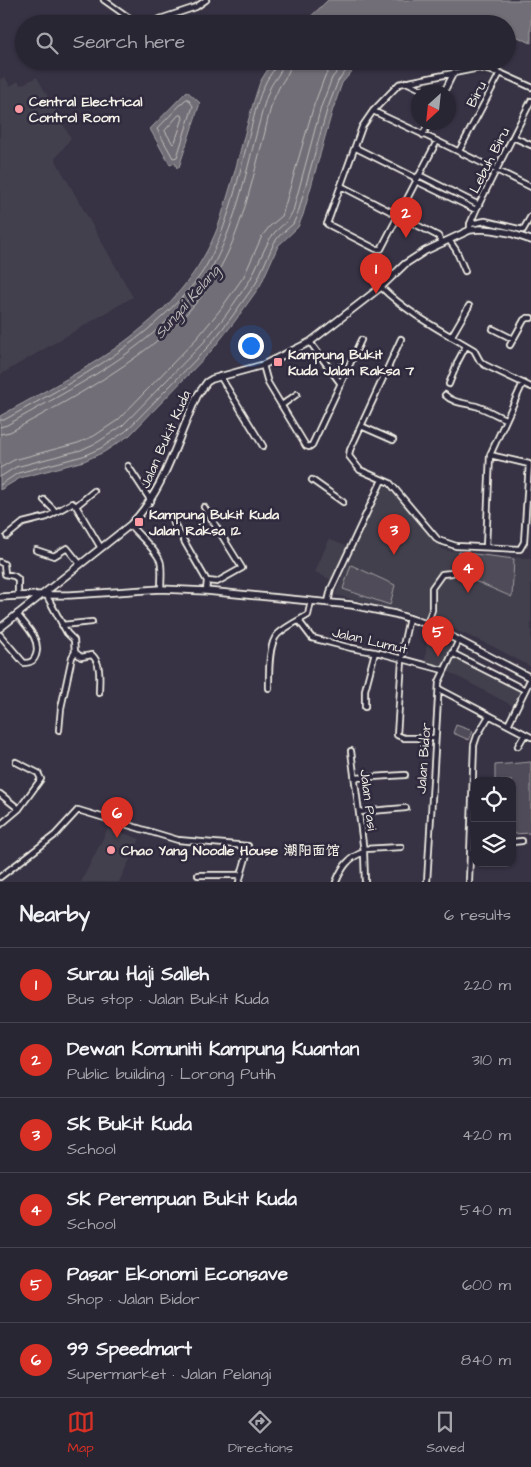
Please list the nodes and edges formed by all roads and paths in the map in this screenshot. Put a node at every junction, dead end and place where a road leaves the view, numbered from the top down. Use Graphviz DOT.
graph roads {
  1 [pos="104,0"];
  2 [pos="206,0"];
  3 [pos="125,15"];
  4 [pos="172,15"];
  5 [pos="466,70"];
  6 [pos="487,70"];
  7 [pos="454,72"];
  8 [pos="500,73"];
  9 [pos="406,81"];
  10 [pos="414,85"];
  11 [pos="448,85"];
  12 [pos="531,87"];
  13 [pos="531,102"];
  14 [pos="373,111"];
  15 [pos="425,130"];
  16 [pos="423,135"];
  17 [pos="513,137"];
  18 [pos="437,140"];
  19 [pos="531,145"];
  20 [pos="356,148"];
  21 [pos="459,151"];
  22 [pos="497,169"];
  23 [pos="416,178"];
  24 [pos="341,186"];
  25 [pos="531,187"];
  26 [pos="479,205"];
  27 [pos="476,210"];
  28 [pos="399,215"];
  29 [pos="531,216"];
  30 [pos="470,227"];
  31 [pos="531,240"];
  32 [pos="446,241"];
  33 [pos="465,271"];
  34 [pos="381,287"];
  35 [pos="469,306"];
  36 [pos="531,318"];
  37 [pos="494,329"];
  38 [pos="451,337"];
  39 [pos="401,339"];
  40 [pos="513,339"];
  41 [pos="361,340"];
  42 [pos="310,342"];
  43 [pos="510,345"];
  44 [pos="466,346"];
  45 [pos="263,365"];
  46 [pos="220,376"];
  47 [pos="523,383"];
  48 [pos="341,384"];
  49 [pos="449,384"];
  50 [pos="531,387"];
  51 [pos="297,394"];
  52 [pos="445,395"];
  53 [pos="282,405"];
  54 [pos="505,419"];
  55 [pos="361,426"];
  56 [pos="393,440"];
  57 [pos="263,446"];
  58 [pos="490,455"];
  59 [pos="530,463"];
  60 [pos="128,466"];
  61 [pos="312,480"];
  62 [pos="382,480"];
  63 [pos="94,491"];
  64 [pos="529,495"];
  65 [pos="44,500"];
  66 [pos="151,501"];
  67 [pos="343,502"];
  68 [pos="76,506"];
  69 [pos="204,507"];
  70 [pos="55,511"];
  71 [pos="172,520"];
  72 [pos="130,525"];
  73 [pos="7,536"];
  74 [pos="486,547"];
  75 [pos="101,548"];
  76 [pos="36,550"];
  77 [pos="0,562"];
  78 [pos="80,564"];
  79 [pos="452,573"];
  80 [pos="206,581"];
  81 [pos="53,586"];
  82 [pos="161,589"];
  83 [pos="206,591"];
  84 [pos="60,595"];
  85 [pos="68,595"];
  86 [pos="19,596"];
  87 [pos="0,597"];
  88 [pos="42,597"];
  89 [pos="311,601"];
  90 [pos="328,602"];
  91 [pos="24,608"];
  92 [pos="18,614"];
  93 [pos="409,618"];
  94 [pos="299,621"];
  95 [pos="92,622"];
  96 [pos="428,624"];
  97 [pos="62,625"];
  98 [pos="0,628"];
  99 [pos="0,635"];
  100 [pos="459,640"];
  101 [pos="75,652"];
  102 [pos="375,652"];
  103 [pos="452,653"];
  104 [pos="402,659"];
  105 [pos="443,670"];
  106 [pos="531,678"];
  107 [pos="269,688"];
  108 [pos="439,689"];
  109 [pos="525,690"];
  110 [pos="100,693"];
  111 [pos="365,707"];
  112 [pos="489,716"];
  113 [pos="508,725"];
  114 [pos="59,730"];
  115 [pos="525,734"];
  116 [pos="531,737"];
  117 [pos="435,738"];
  118 [pos="518,746"];
  119 [pos="352,751"];
  120 [pos="16,762"];
  121 [pos="405,775"];
  122 [pos="355,778"];
  123 [pos="0,794"];
  124 [pos="406,808"];
  125 [pos="20,809"];
  126 [pos="359,812"];
  127 [pos="473,822"];
  128 [pos="0,826"];
  129 [pos="522,841"];
  130 [pos="516,842"];
  131 [pos="401,847"];
  132 [pos="364,851"];
  133 [pos="471,860"];
  134 [pos="198,875"];
  135 [pos="241,875"];
  136 [pos="0,877"];
  137 [pos="239,882"];
  138 [pos="336,882"];
  139 [pos="364,882"];
  140 [pos="428,882"];
  141 [pos="469,882"];
  1 -- 3 [label="street"];
  2 -- 4 [label="street"];
  5 -- 7 [label="street"];
  6 -- 8 [label="street"];
  7 -- 9 [label="street"];
  7 -- 11 [label="street"];
  8 -- 12 [label="street"];
  8 -- 21 [label="street, Biru"];
  9 -- 10 [label="street"];
  9 -- 14 [label="street"];
  13 -- 17 [label="street, Lebuh Biru"];
  14 -- 16 [label="street"];
  14 -- 20 [label="street"];
  15 -- 16 [label="street"];
  16 -- 18 [label="street"];
  17 -- 19 [label="street"];
  17 -- 22 [label="street, Lebuh Biru"];
  18 -- 21 [label="street"];
  18 -- 23 [label="street"];
  20 -- 23 [label="street"];
  20 -- 24 [label="street"];
  21 -- 22 [label="street"];
  22 -- 25 [label="street"];
  22 -- 26 [label="street, Lebuh Biru"];
  23 -- 26 [label="street"];
  23 -- 27 [label="street"];
  23 -- 28 [label="street"];
  24 -- 28 [label="street"];
  24 -- 28 [label="street"];
  26 -- 27 [label="street, Lebuh Biru"];
  27 -- 30 [label="street, Lebuh Biru"];
  28 -- 32 [label="street"];
  29 -- 30 [label="street"];
  30 -- 31 [label="street, Jalan Bukit Kuda"];
  30 -- 32 [label="street, Jalan Bukit Kuda"];
  32 -- 33 [label="street"];
  32 -- 34 [label="street, Jalan Bukit Kuda"];
  34 -- 38 [label="street"];
  34 -- 42 [label="street, Jalan Bukit Kuda"];
  35 -- 38 [label="street"];
  36 -- 40 [label="street"];
  37 -- 40 [label="street"];
  38 -- 44 [label="street"];
  39 -- 55 [label="street"];
  40 -- 43 [label="street"];
  41 -- 48 [label="street"];
  42 -- 45 [label="street, Jalan Bukit Kuda"];
  42 -- 48 [label="street"];
  44 -- 47 [label="street"];
  44 -- 49 [label="street"];
  45 -- 46 [label="street, Jalan Bukit Kuda"];
  45 -- 53 [label="street"];
  46 -- 57 [label="street"];
  46 -- 66 [label="street, Jalan Bukit Kuda"];
  47 -- 50 [label="street"];
  47 -- 54 [label="street"];
  48 -- 53 [label="street"];
  51 -- 53 [label="street"];
  52 -- 54 [label="street"];
  54 -- 58 [label="street"];
  55 -- 56 [label="street"];
  55 -- 62 [label="street"];
  58 -- 59 [label="street"];
  58 -- 74 [label="street"];
  59 -- 64 [label="street"];
  60 -- 66 [label="street"];
  61 -- 67 [label="street"];
  62 -- 74 [label="street"];
  62 -- 90 [label="street"];
  63 -- 68 [label="street"];
  64 -- 74 [label="street"];
  65 -- 70 [label="street"];
  66 -- 72 [label="street, Jalan Bukit Kuda"];
  68 -- 70 [label="street"];
  68 -- 75 [label="street"];
  69 -- 80 [label="street"];
  70 -- 73 [label="street"];
  71 -- 80 [label="street"];
  72 -- 75 [label="street, Jalan Bukit Kuda"];
  72 -- 82 [label="street"];
  75 -- 78 [label="street, Jalan Bukit Kuda"];
  76 -- 78 [label="street"];
  77 -- 86 [label="street"];
  78 -- 81 [label="street, Jalan Bukit Kuda"];
  79 -- 96 [label="street"];
  80 -- 83 [label="street"];
  81 -- 84 [label="street"];
  81 -- 88 [label="street, Jalan Bukit Kuda"];
  82 -- 83 [label="street"];
  82 -- 85 [label="street"];
  83 -- 89 [label="street"];
  84 -- 85 [label="street"];
  84 -- 88 [label="street"];
  85 -- 88 [label="street"];
  86 -- 87 [label="street"];
  86 -- 88 [label="street"];
  86 -- 91 [label="street"];
  88 -- 91 [label="street, Jalan Bukit Kuda"];
  88 -- 97 [label="street"];
  89 -- 90 [label="street"];
  89 -- 94 [label="street"];
  90 -- 93 [label="street"];
  91 -- 92 [label="street, Jalan Bukit Kuda"];
  92 -- 98 [label="street, Jalan Bukit Kuda"];
  92 -- 99 [label="street"];
  93 -- 96 [label="street"];
  93 -- 104 [label="street"];
  94 -- 102 [label="street, Jalan Lumut"];
  94 -- 107 [label="street"];
  95 -- 97 [label="street"];
  96 -- 100 [label="street"];
  97 -- 101 [label="street"];
  100 -- 103 [label="street, Jalan Bidor"];
  100 -- 106 [label="street"];
  101 -- 110 [label="street"];
  101 -- 114 [label="street"];
  102 -- 104 [label="street, Jalan Lumut"];
  102 -- 111 [label="street"];
  103 -- 105 [label="street, Jalan Bidor"];
  103 -- 109 [label="street"];
  104 -- 105 [label="street, Jalan Lumut"];
  104 -- 117 [label="street"];
  105 -- 108 [label="street, Jalan Bidor"];
  106 -- 109 [label="street"];
  108 -- 112 [label="street"];
  108 -- 117 [label="street, Jalan Bidor"];
  109 -- 113 [label="street"];
  112 -- 113 [label="street"];
  112 -- 127 [label="street"];
  113 -- 115 [label="street"];
  115 -- 116 [label="street"];
  115 -- 118 [label="street"];
  117 -- 140 [label="street, Jalan Bidor"];
  119 -- 122 [label="street, Jalan Pasi"];
  120 -- 125 [label="street"];
  121 -- 122 [label="street"];
  122 -- 126 [label="street, Jalan Pasi"];
  123 -- 125 [label="street"];
  124 -- 126 [label="street"];
  125 -- 128 [label="street"];
  126 -- 132 [label="street, Jalan Pasi"];
  129 -- 130 [label="street"];
  131 -- 132 [label="street"];
  132 -- 138 [label="street"];
  132 -- 139 [label="street, Jalan Pasi"];
  133 -- 141 [label="street"];
  134 -- 135 [label="street"];
  135 -- 136 [label="street"];
  135 -- 137 [label="street"];
}
